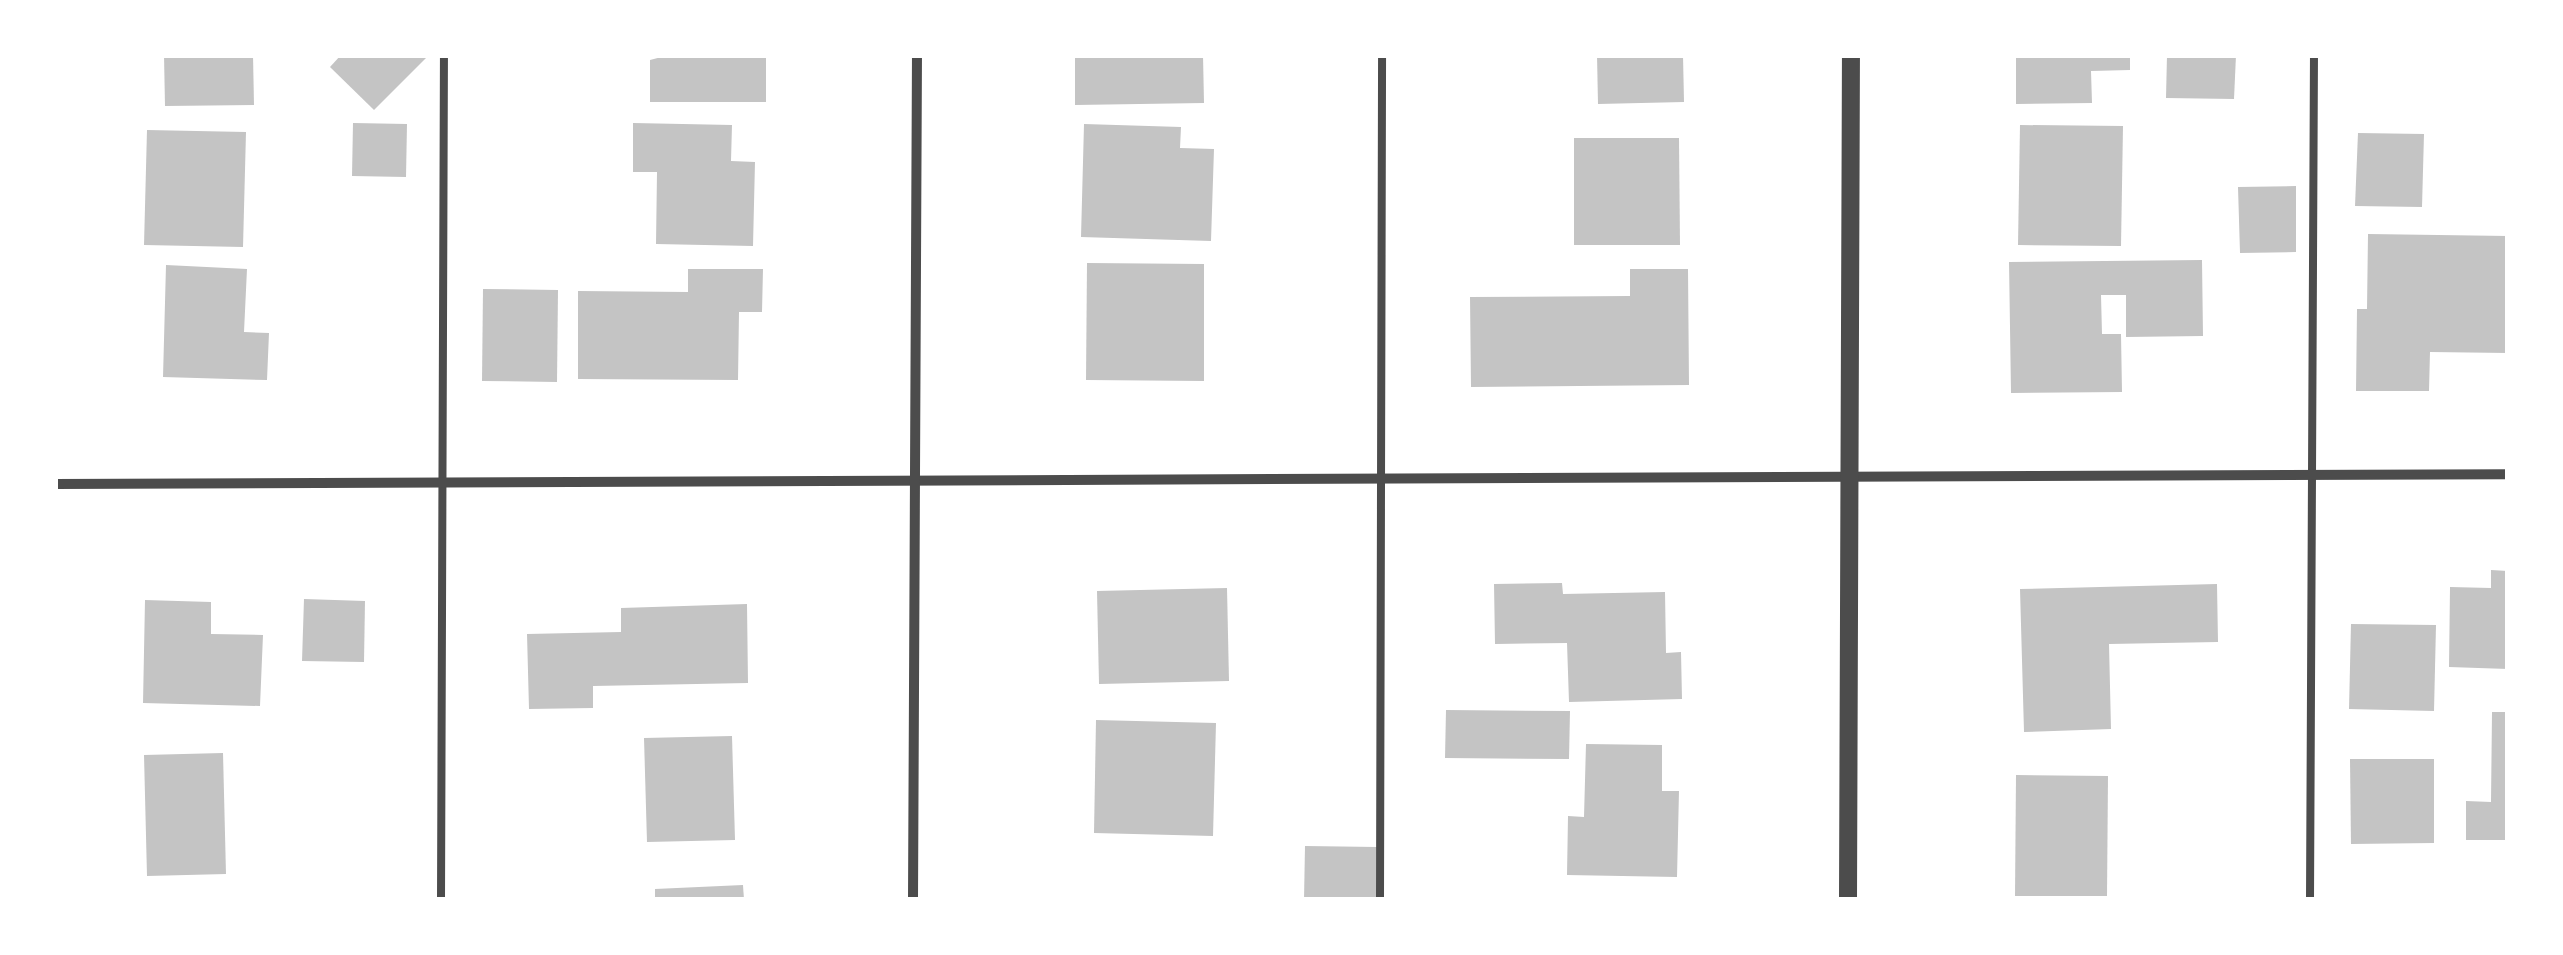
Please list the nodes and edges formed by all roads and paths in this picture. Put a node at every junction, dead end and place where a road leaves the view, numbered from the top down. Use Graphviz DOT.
graph roads {
  1 [pos="444,55"];
  2 [pos="917,55"];
  3 [pos="1382,55"];
  4 [pos="1851,55"];
  5 [pos="2314,55"];
  6 [pos="2508,474"];
  7 [pos="2312,476"];
  8 [pos="1850,477"];
  9 [pos="442,480"];
  10 [pos="916,480"];
  11 [pos="1382,482"];
  12 [pos="55,484"];
  13 [pos="441,900"];
  14 [pos="913,900"];
  15 [pos="1380,900"];
  16 [pos="1848,900"];
  17 [pos="2310,900"];
  1 -- 9 [label="lane"];
  2 -- 10 [label="street"];
  3 -- 11 [label="lane"];
  4 -- 8 [label="street"];
  5 -- 7 [label="lane"];
  6 -- 7 [label="street"];
  7 -- 8 [label="street"];
  7 -- 17 [label="lane"];
  8 -- 11 [label="street"];
  8 -- 16 [label="street"];
  9 -- 10 [label="street"];
  9 -- 12 [label="street"];
  9 -- 13 [label="lane"];
  10 -- 11 [label="street"];
  10 -- 14 [label="street"];
  11 -- 15 [label="lane"];
}
